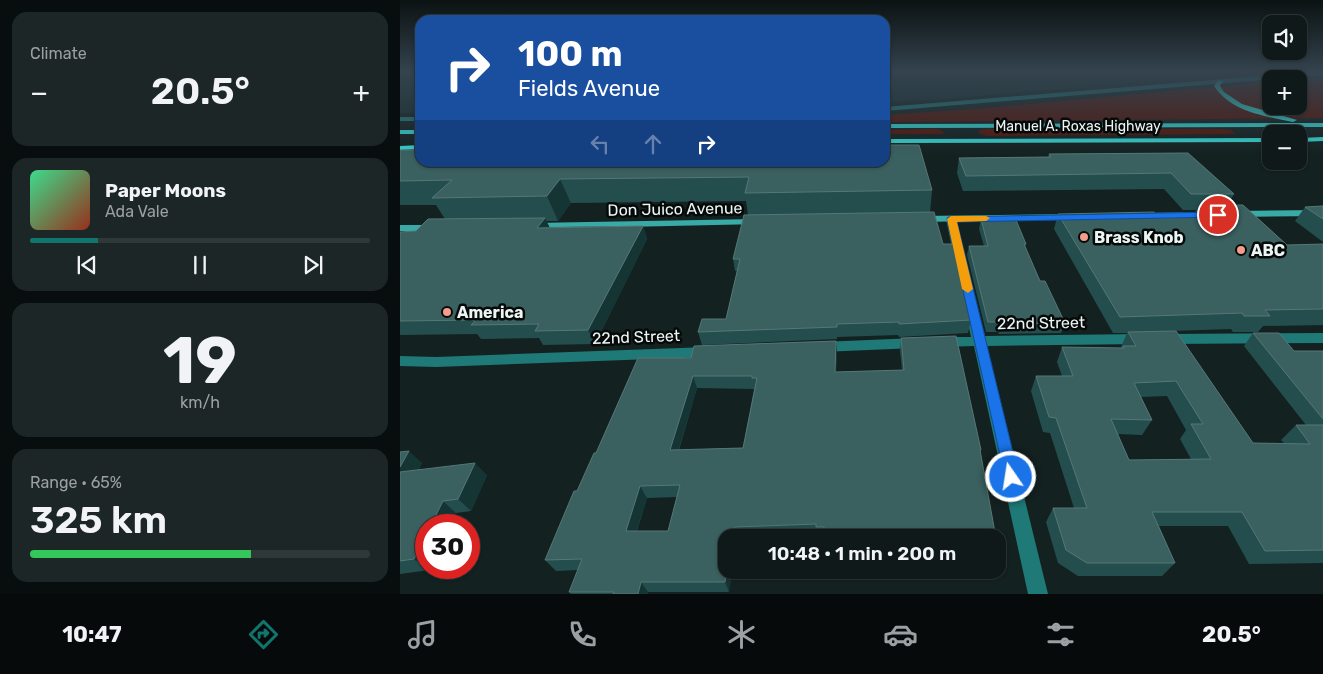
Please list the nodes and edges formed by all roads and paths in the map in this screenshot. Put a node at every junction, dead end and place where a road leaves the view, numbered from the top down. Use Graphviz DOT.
graph roads {
  1 [pos="992,100"];
  2 [pos="1232,100"];
  3 [pos="890,109"];
  4 [pos="400,119"];
  5 [pos="415,119"];
  6 [pos="1323,125"];
  7 [pos="890,126"];
  8 [pos="940,126"];
  9 [pos="400,132"];
  10 [pos="415,132"];
  11 [pos="890,139"];
  12 [pos="890,139"];
  13 [pos="1323,139"];
  14 [pos="1262,140"];
  15 [pos="1307,140"];
  16 [pos="415,147"];
  17 [pos="400,148"];
  18 [pos="1323,213"];
  19 [pos="1129,216"];
  20 [pos="1089,217"];
  21 [pos="951,219"];
  22 [pos="906,220"];
  23 [pos="770,222"];
  24 [pos="523,226"];
  25 [pos="400,228"];
  26 [pos="414,228"];
  27 [pos="444,228"];
  28 [pos="405,240"];
  29 [pos="1323,338"];
  30 [pos="980,341"];
  31 [pos="812,348"];
  32 [pos="723,351"];
  33 [pos="400,361"];
  34 [pos="1038,594"];
  1 -- 3 [label="street"];
  2 -- 6 [label="main road"];
  4 -- 5 [label="street"];
  6 -- 8 [label="main road, Manuel A. Roxas Highway"];
  7 -- 8 [label="main road, Manuel A. Roxas Highway"];
  8 -- 11 [label="main road"];
  9 -- 10 [label="main road"];
  12 -- 14 [label="main road, Manuel A. Roxas Highway"];
  13 -- 15 [label="main road"];
  16 -- 17 [label="main road"];
  18 -- 19 [label="main road"];
  20 -- 21 [label="main road"];
  21 -- 22 [label="main road"];
  21 -- 30 [label="street"];
  23 -- 24 [label="main road, Don Juico Avenue"];
  25 -- 26 [label="main road"];
  26 -- 27 [label="main road"];
  26 -- 28 [label="street"];
  29 -- 30 [label="street, 22nd Street"];
  30 -- 31 [label="street, 22nd Street"];
  30 -- 34 [label="street"];
  32 -- 33 [label="street, 22nd Street"];
}
